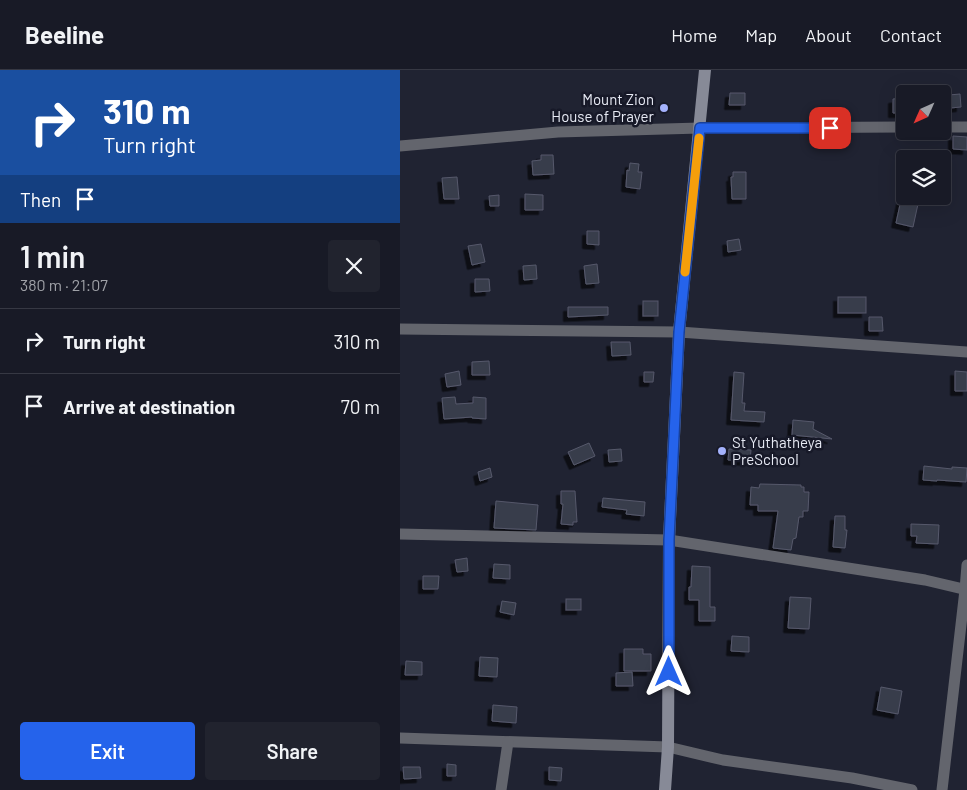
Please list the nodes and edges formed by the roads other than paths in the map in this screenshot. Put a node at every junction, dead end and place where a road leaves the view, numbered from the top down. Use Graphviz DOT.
graph roads {
  1 [pos="705,70"];
  2 [pos="896,127"];
  3 [pos="951,127"];
  4 [pos="967,127"];
  5 [pos="700,128"];
  6 [pos="400,146"];
  7 [pos="400,329"];
  8 [pos="679,332"];
  9 [pos="967,352"];
  10 [pos="400,534"];
  11 [pos="669,540"];
  12 [pos="967,565"];
  13 [pos="966,590"];
  14 [pos="400,738"];
  15 [pos="508,742"];
  16 [pos="668,747"];
  17 [pos="501,790"];
  18 [pos="665,790"];
  19 [pos="912,790"];
  20 [pos="942,790"];
  1 -- 5 [label="street"];
  2 -- 5 [label="street"];
  3 -- 4 [label="street"];
  5 -- 6 [label="street"];
  5 -- 8 [label="street"];
  7 -- 8 [label="street"];
  8 -- 9 [label="street"];
  8 -- 11 [label="street"];
  10 -- 11 [label="street"];
  11 -- 13 [label="street"];
  11 -- 16 [label="street"];
  12 -- 13 [label="street"];
  13 -- 20 [label="street"];
  14 -- 15 [label="street"];
  15 -- 16 [label="street"];
  15 -- 17 [label="street"];
  16 -- 18 [label="street"];
  16 -- 19 [label="street"];
}
